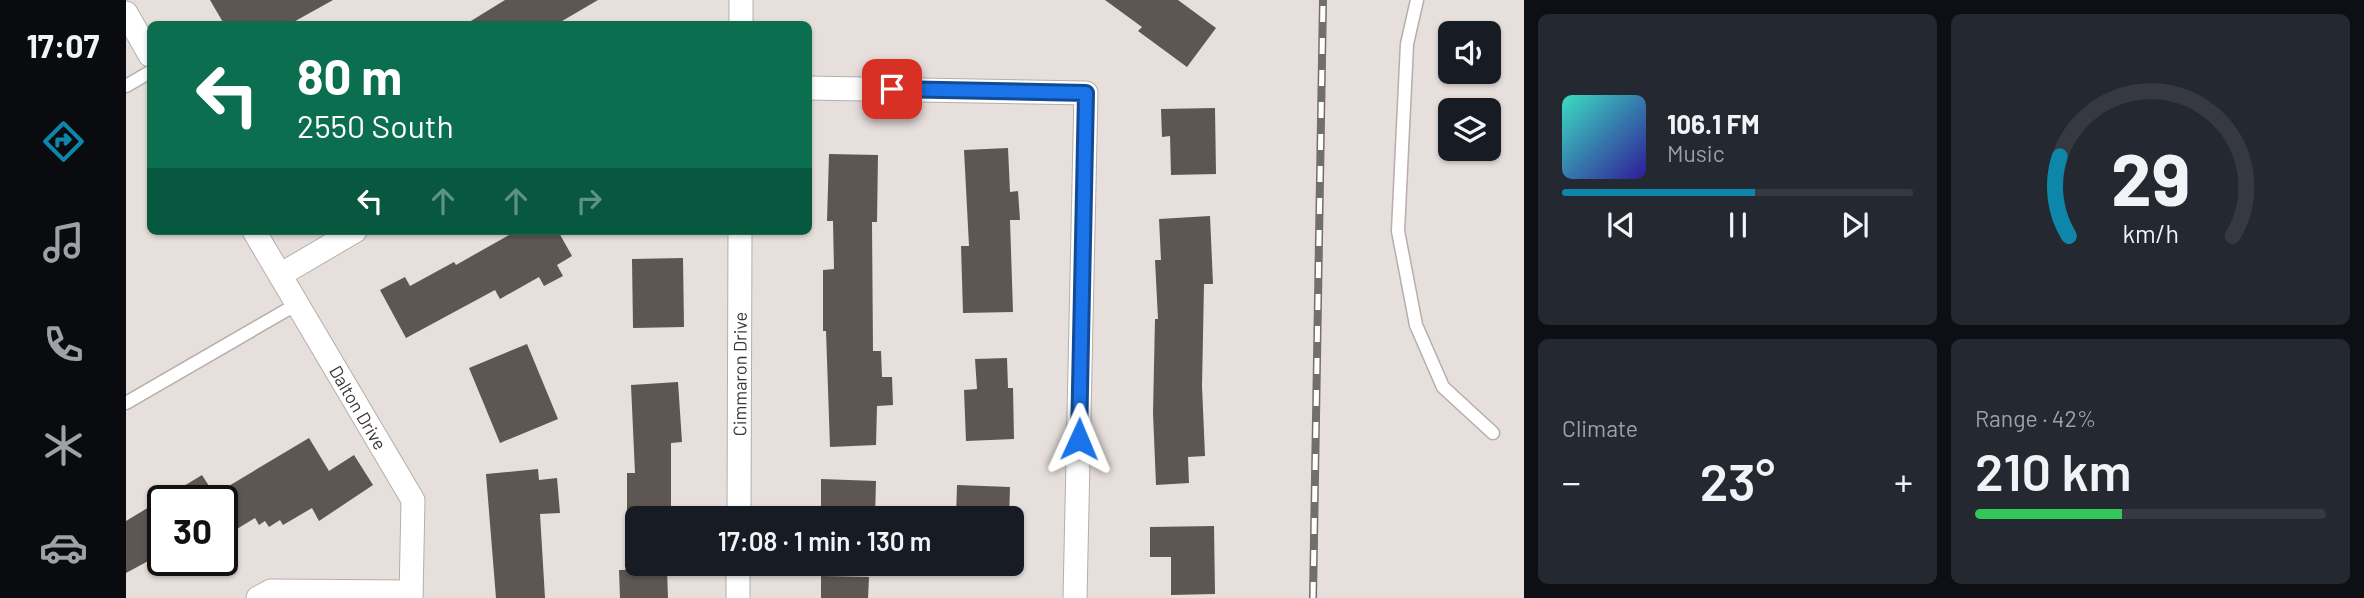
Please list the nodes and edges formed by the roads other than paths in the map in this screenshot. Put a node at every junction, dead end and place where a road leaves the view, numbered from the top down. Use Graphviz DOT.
graph roads {
  1 [pos="741,0"];
  2 [pos="1417,0"];
  3 [pos="126,13"];
  4 [pos="741,21"];
  5 [pos="147,50"];
  6 [pos="147,74"];
  7 [pos="126,86"];
  8 [pos="812,88"];
  9 [pos="256,235"];
  10 [pos="348,235"];
  11 [pos="740,235"];
  12 [pos="280,275"];
  13 [pos="297,304"];
  14 [pos="126,402"];
  15 [pos="1493,433"];
  16 [pos="739,506"];
  17 [pos="738,576"];
  18 [pos="411,595"];
  19 [pos="258,598"];
  20 [pos="738,598"];
  21 [pos="1075,598"];
  1 -- 4 [label="street"];
  2 -- 15 [label="lane"];
  3 -- 5 [label="street"];
  6 -- 7 [label="lane"];
  8 -- 21 [label="street"];
  9 -- 12 [label="street, Dalton Drive"];
  10 -- 12 [label="street"];
  11 -- 16 [label="street, Cimmaron Drive"];
  12 -- 13 [label="street, Dalton Drive"];
  13 -- 14 [label="lane"];
  13 -- 18 [label="street, Dalton Drive"];
  17 -- 20 [label="street"];
  18 -- 19 [label="street"];
}
